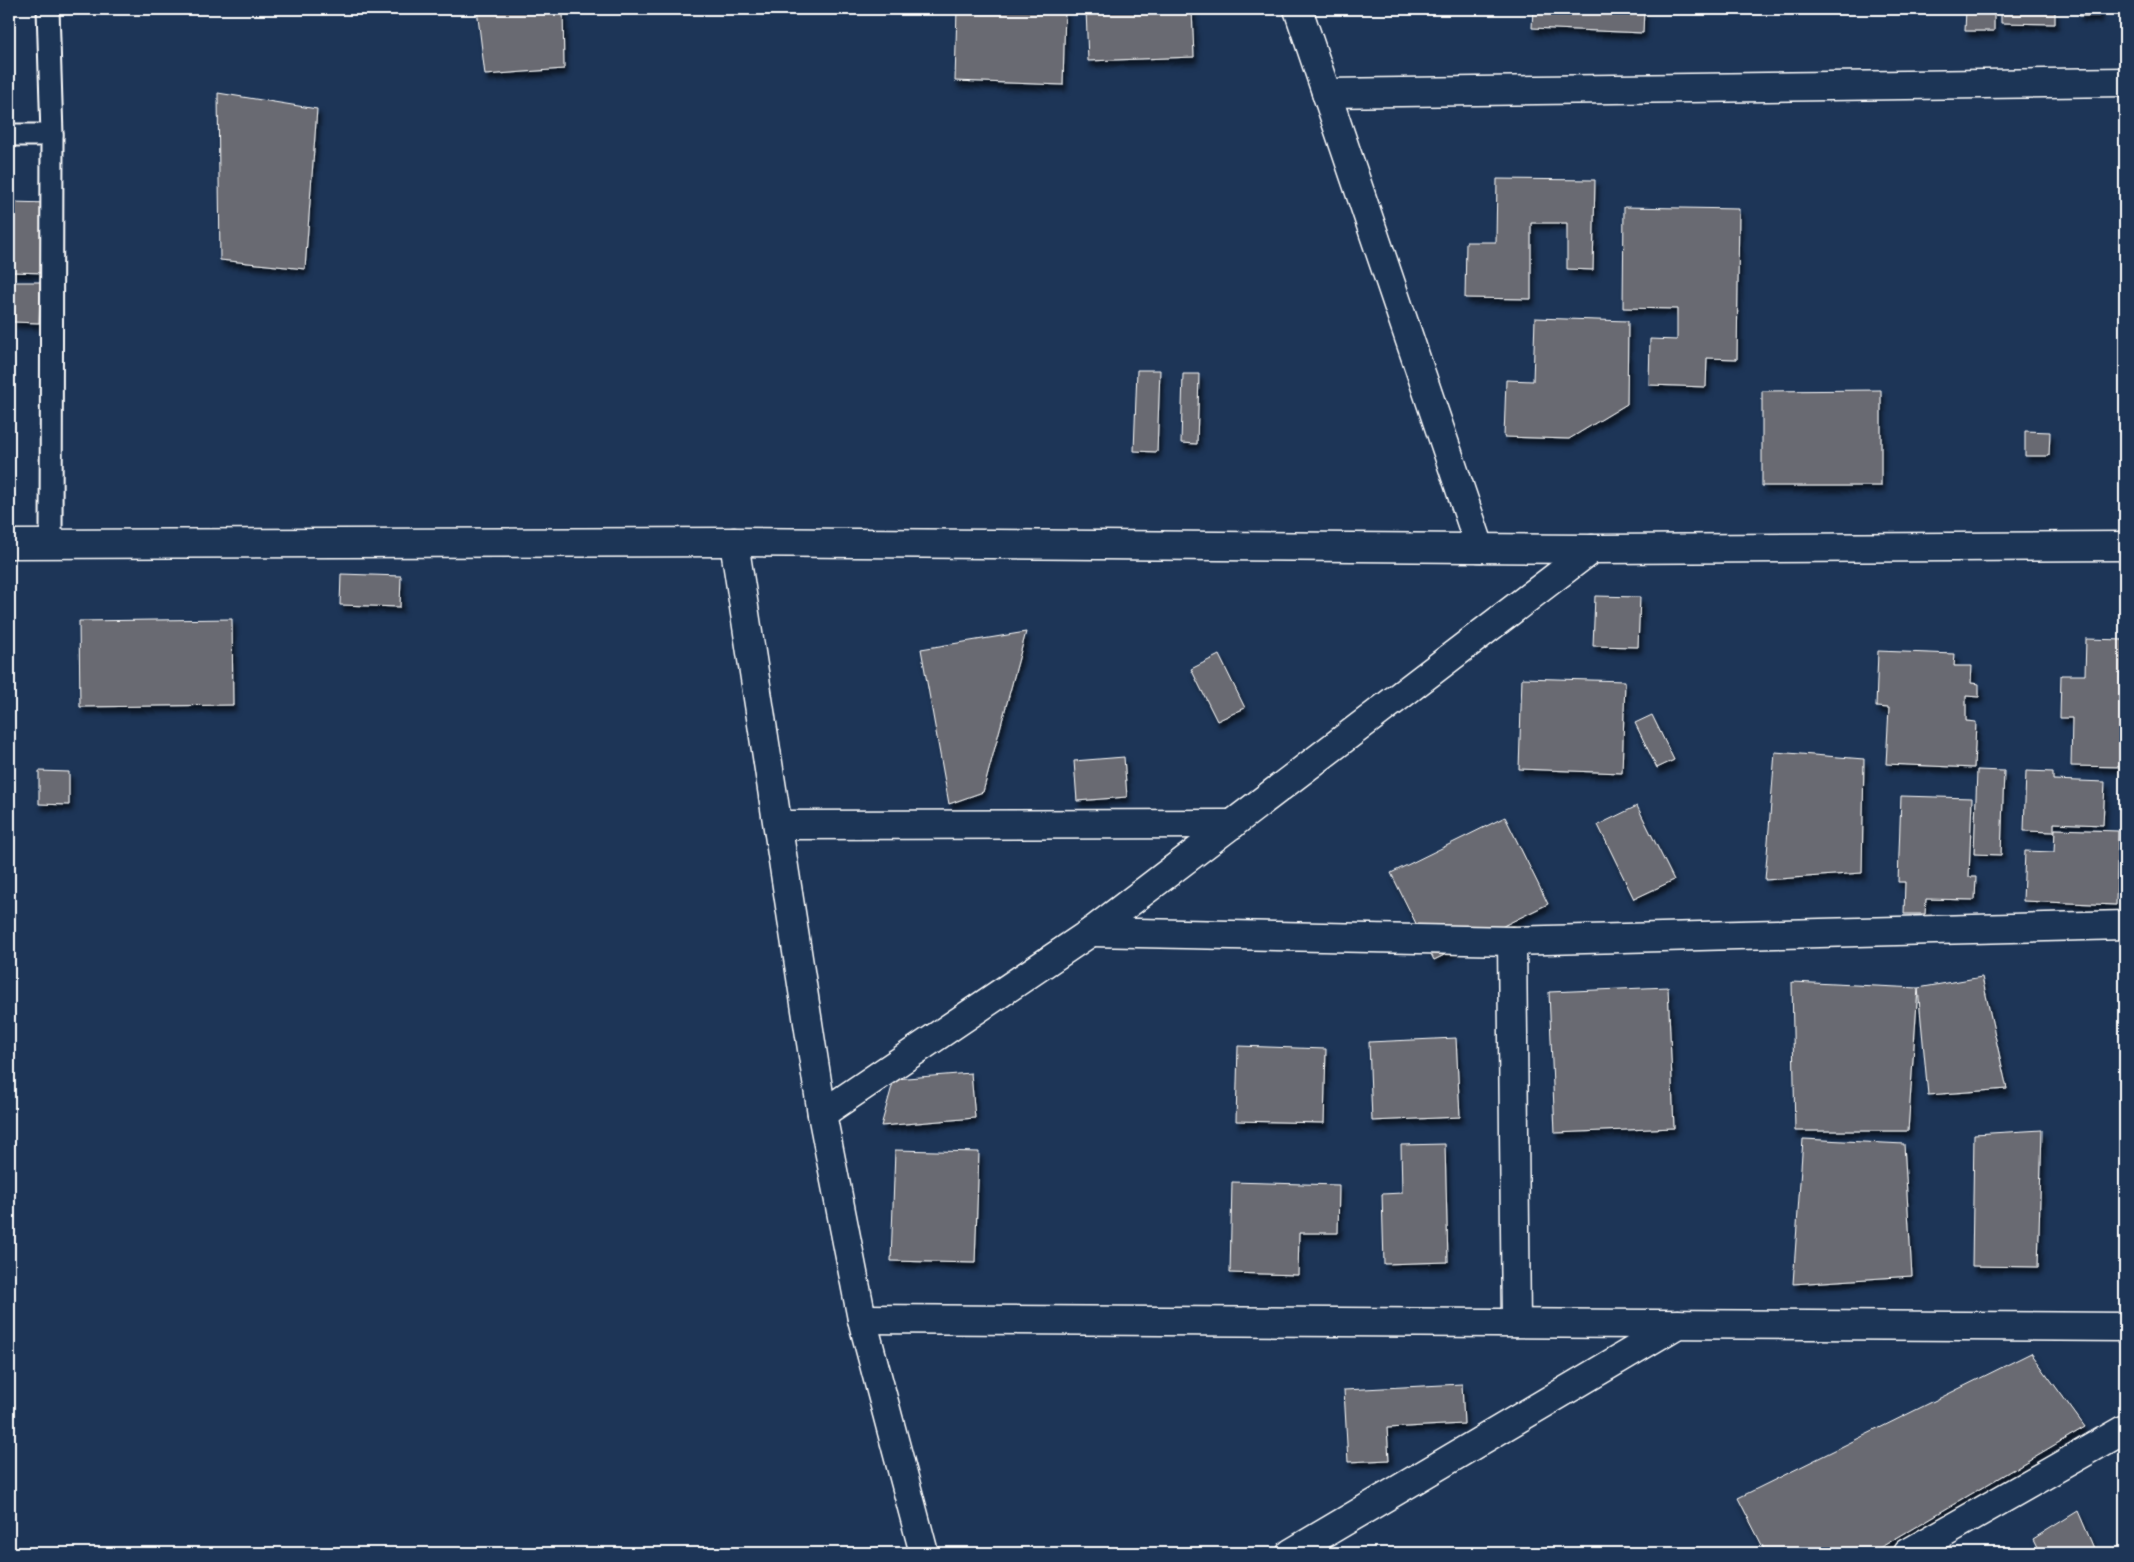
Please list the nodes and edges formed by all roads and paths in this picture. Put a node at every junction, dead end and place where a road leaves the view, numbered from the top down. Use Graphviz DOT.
graph roads {
  1 [pos="48,9"];
  2 [pos="1298,9"];
  3 [pos="2125,82"];
  4 [pos="1326,93"];
  5 [pos="9,135"];
  6 [pos="52,135"];
  7 [pos="734,542"];
  8 [pos="9,544"];
  9 [pos="51,544"];
  10 [pos="2125,546"];
  11 [pos="1480,548"];
  12 [pos="1592,550"];
  13 [pos="1233,824"];
  14 [pos="778,826"];
  15 [pos="2125,925"];
  16 [pos="1091,932"];
  17 [pos="1512,940"];
  18 [pos="822,1114"];
  19 [pos="862,1319"];
  20 [pos="1516,1323"];
  21 [pos="1678,1324"];
  22 [pos="2125,1326"];
  23 [pos="2125,1429"];
  24 [pos="924,1553"];
  25 [pos="1291,1553"];
  26 [pos="1908,1553"];
  1 -- 6 [label="lane"];
  2 -- 4 [label="street"];
  3 -- 4 [label="street"];
  4 -- 11 [label="street"];
  5 -- 6 [label="lane"];
  6 -- 9 [label="lane"];
  7 -- 9 [label="street"];
  7 -- 11 [label="street"];
  7 -- 14 [label="street"];
  8 -- 9 [label="street"];
  10 -- 12 [label="street"];
  11 -- 12 [label="street"];
  12 -- 13 [label="street"];
  13 -- 14 [label="street"];
  13 -- 16 [label="street"];
  14 -- 18 [label="street"];
  15 -- 17 [label="street"];
  16 -- 17 [label="street"];
  16 -- 18 [label="street"];
  17 -- 20 [label="street"];
  18 -- 19 [label="street"];
  19 -- 20 [label="street"];
  19 -- 24 [label="street"];
  20 -- 21 [label="street"];
  21 -- 22 [label="street"];
  21 -- 25 [label="street"];
  23 -- 26 [label="street"];
}
